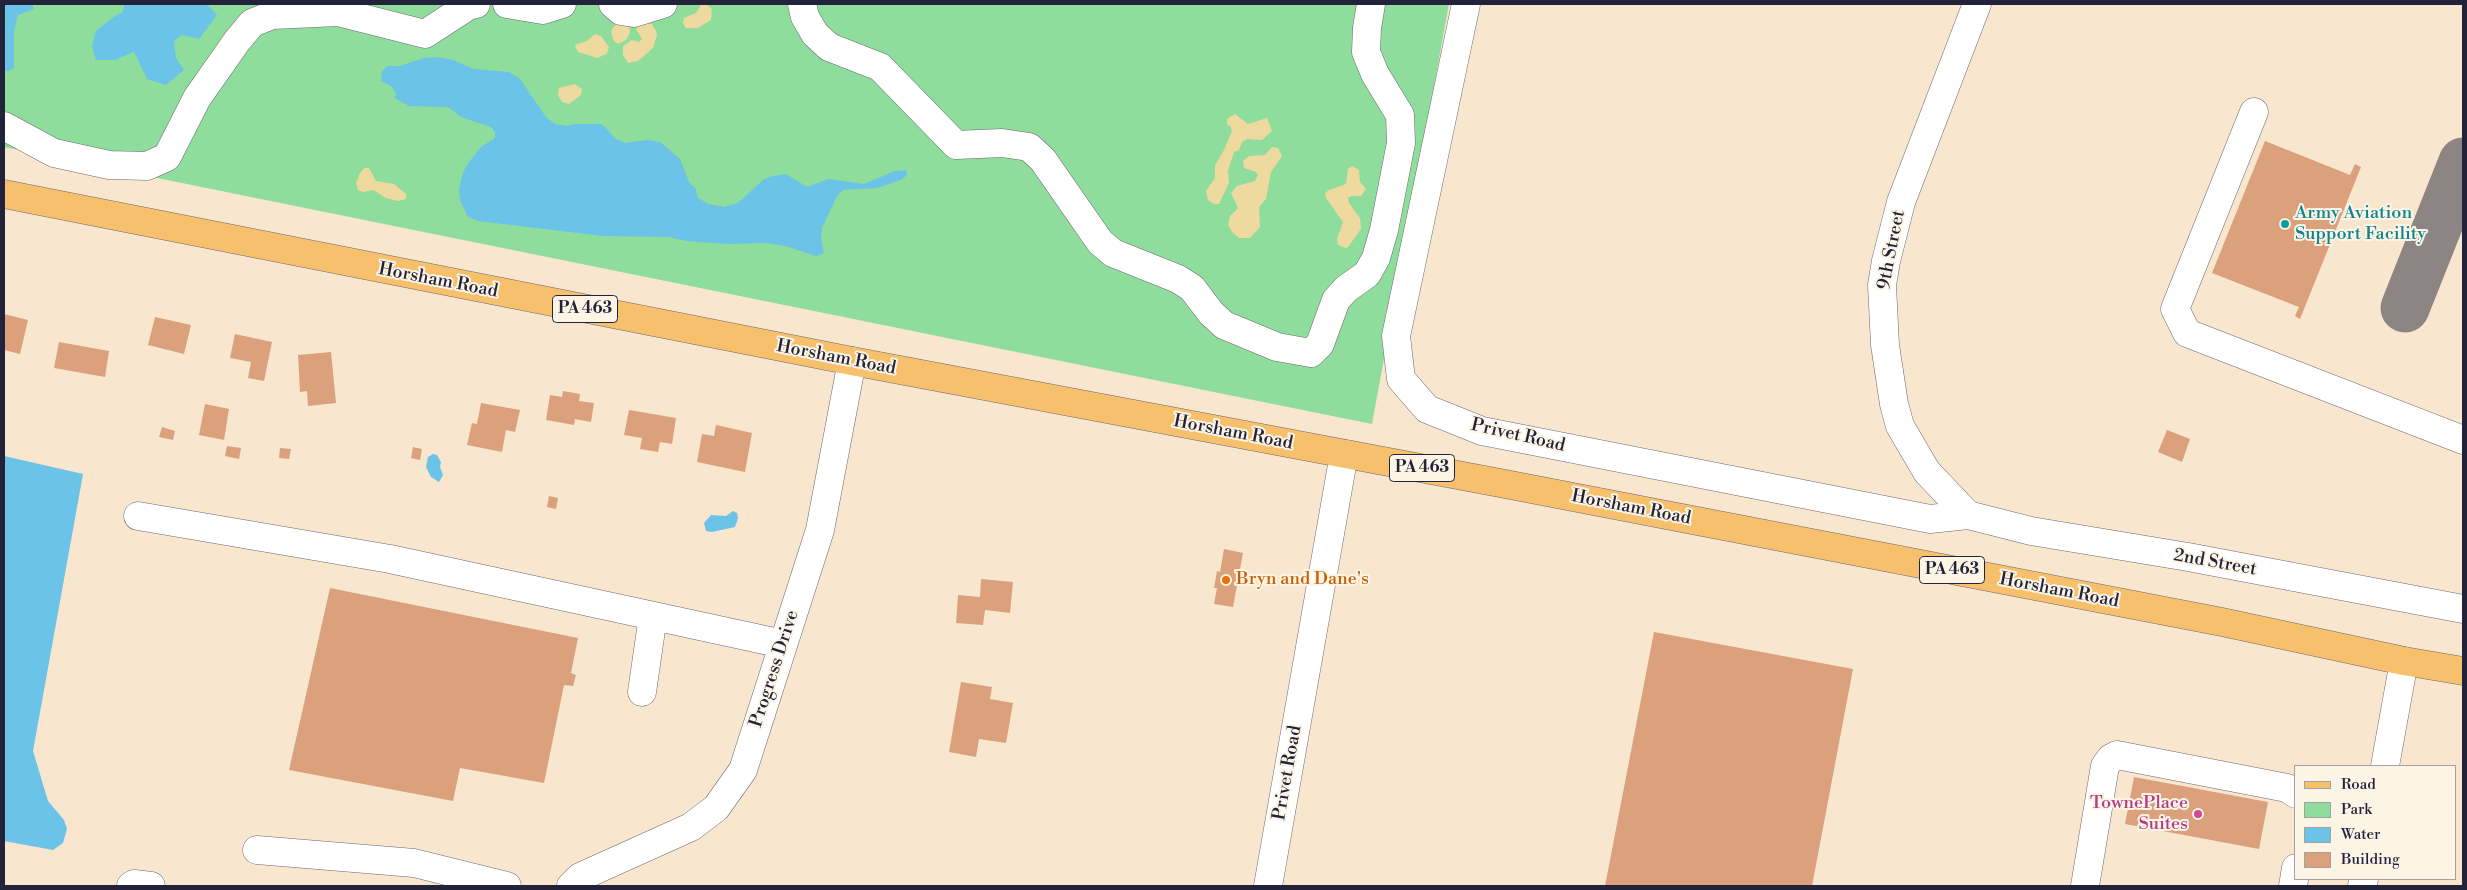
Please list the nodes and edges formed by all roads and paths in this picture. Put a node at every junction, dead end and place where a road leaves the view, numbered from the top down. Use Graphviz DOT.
graph roads {
  1 [pos="476,4"];
  2 [pos="507,4"];
  3 [pos="562,4"];
  4 [pos="612,4"];
  5 [pos="663,4"];
  6 [pos="802,4"];
  7 [pos="1372,4"];
  8 [pos="1466,4"];
  9 [pos="1977,4"];
  10 [pos="2254,112"];
  11 [pos="4,126"];
  12 [pos="4,194"];
  13 [pos="852,361"];
  14 [pos="2463,440"];
  15 [pos="1344,454"];
  16 [pos="1968,515"];
  17 [pos="138,516"];
  18 [pos="2463,609"];
  19 [pos="653,616"];
  20 [pos="783,644"];
  21 [pos="2404,661"];
  22 [pos="2463,671"];
  23 [pos="642,692"];
  24 [pos="2385,765"];
  25 [pos="2294,793"];
  26 [pos="256,850"];
  27 [pos="131,886"];
  28 [pos="151,886"];
  29 [pos="507,886"];
  30 [pos="571,886"];
  31 [pos="1268,886"];
  32 [pos="2085,886"];
  1 -- 11 [label="street"];
  2 -- 3 [label="street"];
  4 -- 5 [label="street"];
  6 -- 7 [label="street"];
  8 -- 16 [label="street, Privet Road"];
  9 -- 16 [label="street, 9th Street"];
  10 -- 14 [label="street"];
  12 -- 13 [label="main road, Horsham Road / PA 463"];
  13 -- 15 [label="main road, Horsham Road / PA 463"];
  13 -- 20 [label="street, Progress Drive"];
  15 -- 21 [label="main road, Horsham Road / PA 463"];
  15 -- 31 [label="street, Privet Road"];
  16 -- 18 [label="street, 2nd Street"];
  17 -- 19 [label="street"];
  19 -- 20 [label="street"];
  19 -- 23 [label="street"];
  20 -- 30 [label="street, Progress Drive"];
  21 -- 22 [label="main road, Horsham Road / PA 463"];
  21 -- 24 [label="street"];
  25 -- 32 [label="street"];
  26 -- 29 [label="street"];
  27 -- 28 [label="street"];
}
